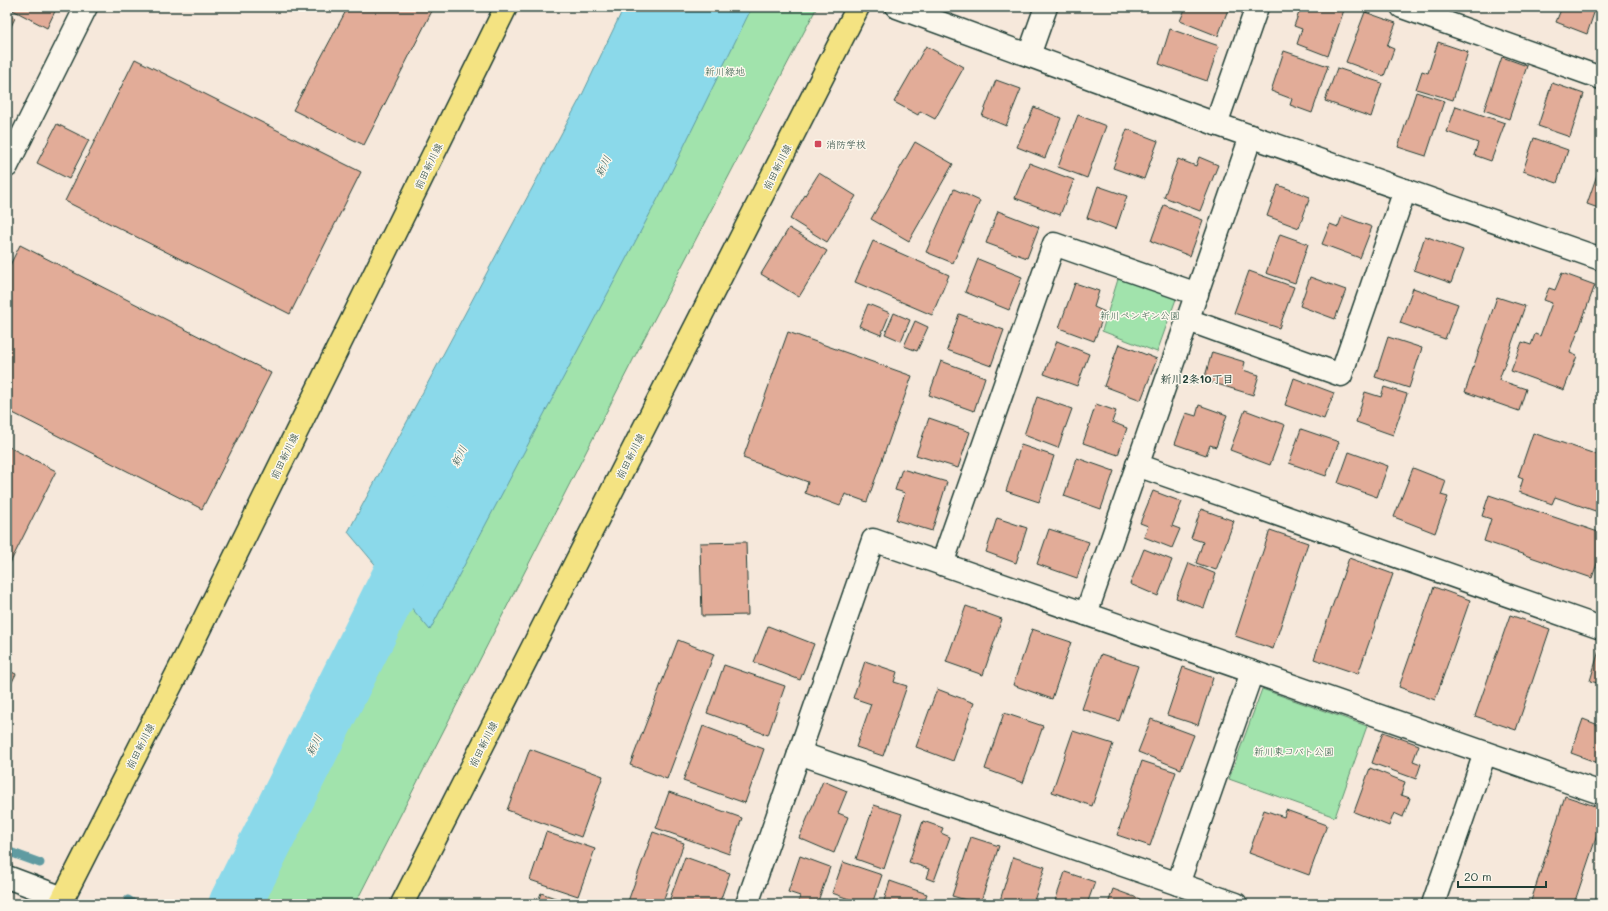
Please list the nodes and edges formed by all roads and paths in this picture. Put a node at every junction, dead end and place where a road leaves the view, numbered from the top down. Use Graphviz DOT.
graph roads {
  1 [pos="86,7"];
  2 [pos="506,7"];
  3 [pos="858,7"];
  4 [pos="897,7"];
  5 [pos="1046,7"];
  6 [pos="1257,7"];
  7 [pos="1402,7"];
  8 [pos="1029,55"];
  9 [pos="1601,78"];
  10 [pos="1216,124"];
  11 [pos="16,128"];
  12 [pos="1252,136"];
  13 [pos="7,166"];
  14 [pos="1405,190"];
  15 [pos="1601,259"];
  16 [pos="1197,294"];
  17 [pos="1188,320"];
  18 [pos="1137,465"];
  19 [pos="942,564"];
  20 [pos="1086,614"];
  21 [pos="1601,628"];
  22 [pos="1252,672"];
  23 [pos="799,753"];
  24 [pos="1485,753"];
  25 [pos="1601,793"];
  26 [pos="7,877"];
  27 [pos="1178,884"];
  28 [pos="61,901"];
  29 [pos="402,904"];
  30 [pos="746,904"];
  31 [pos="1236,904"];
  32 [pos="1433,904"];
  1 -- 11 [label="street"];
  2 -- 28 [label="main road, 前田新川線"];
  3 -- 29 [label="main road, 前田新川線"];
  4 -- 8 [label="street"];
  5 -- 8 [label="street"];
  6 -- 10 [label="street"];
  7 -- 9 [label="street"];
  8 -- 10 [label="street"];
  10 -- 12 [label="street"];
  11 -- 13 [label="street"];
  12 -- 14 [label="street"];
  12 -- 16 [label="street"];
  14 -- 15 [label="street"];
  14 -- 17 [label="street"];
  16 -- 17 [label="street"];
  16 -- 19 [label="street"];
  17 -- 18 [label="street"];
  18 -- 20 [label="street"];
  18 -- 21 [label="street"];
  19 -- 20 [label="street"];
  19 -- 23 [label="street"];
  20 -- 22 [label="street"];
  22 -- 24 [label="street"];
  22 -- 27 [label="street"];
  23 -- 27 [label="street"];
  23 -- 30 [label="street"];
  24 -- 25 [label="street"];
  24 -- 32 [label="street"];
  26 -- 28 [label="street"];
  27 -- 31 [label="street"];
}
